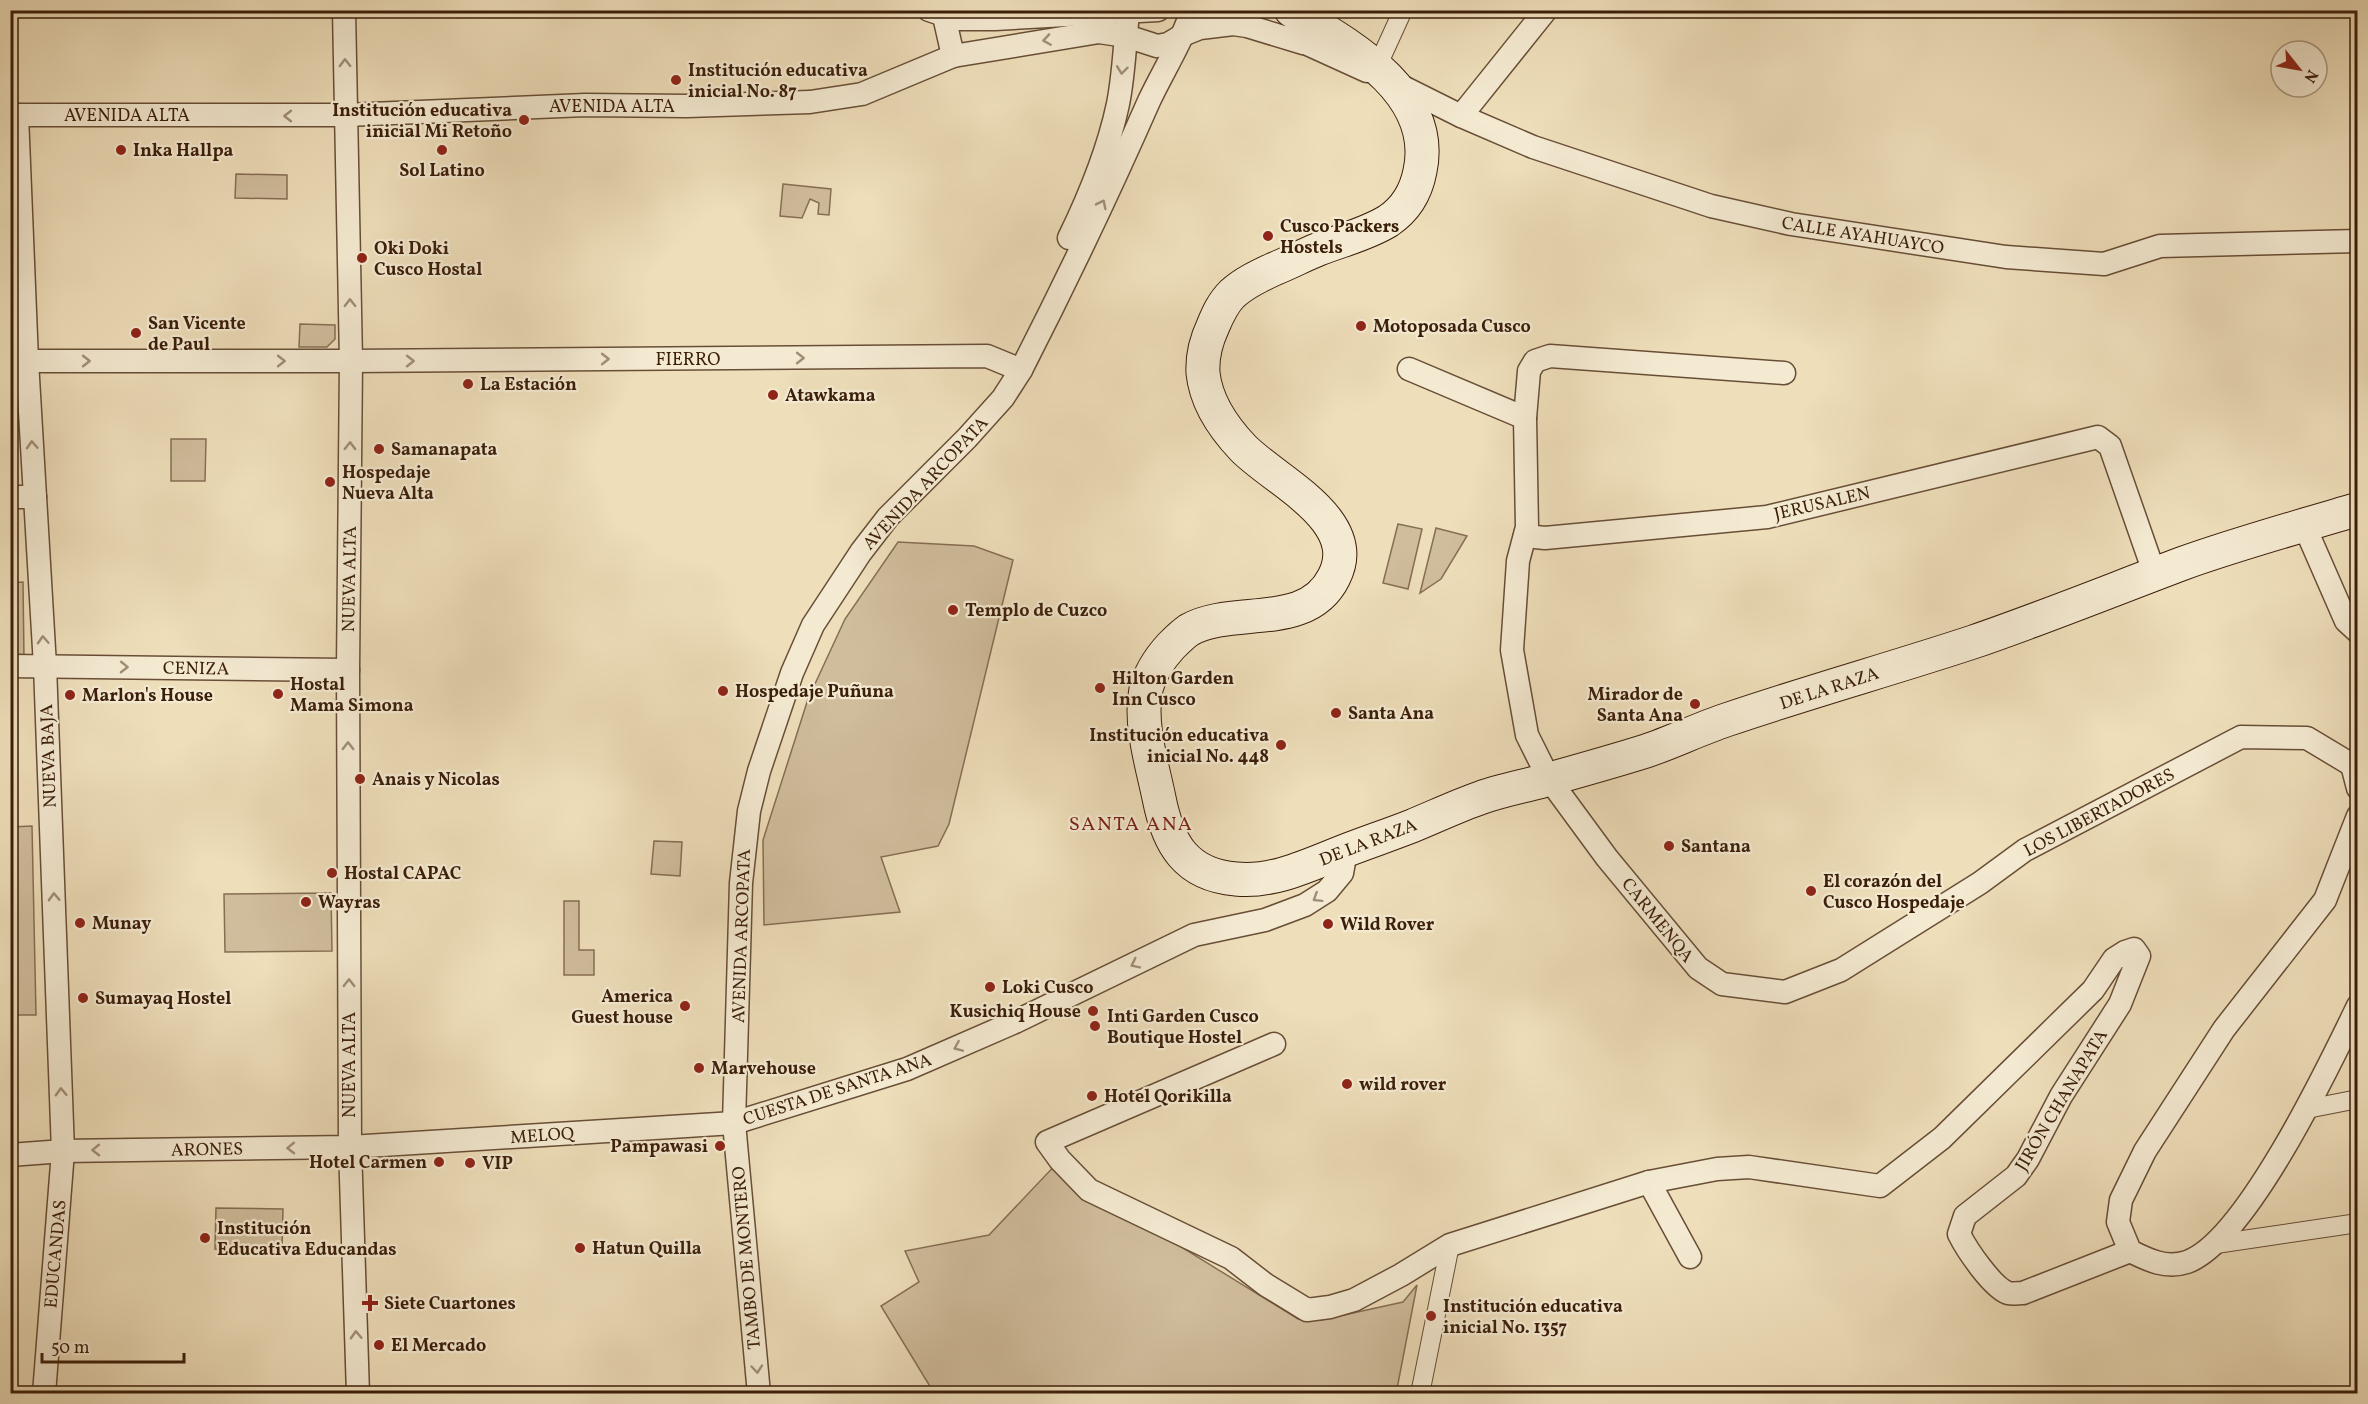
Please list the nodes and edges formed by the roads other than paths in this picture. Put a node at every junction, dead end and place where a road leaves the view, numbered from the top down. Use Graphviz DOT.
graph roads {
  1 [pos="344,10"];
  2 [pos="1158,10"];
  3 [pos="1192,10"];
  4 [pos="1238,10"];
  5 [pos="1291,10"];
  6 [pos="1403,10"];
  7 [pos="1546,10"];
  8 [pos="1128,12"];
  9 [pos="937,13"];
  10 [pos="1185,34"];
  11 [pos="1126,36"];
  12 [pos="1303,43"];
  13 [pos="953,56"];
  14 [pos="1384,74"];
  15 [pos="14,115"];
  16 [pos="346,116"];
  17 [pos="1461,116"];
  18 [pos="2358,241"];
  19 [pos="19,361"];
  20 [pos="351,362"];
  21 [pos="1015,367"];
  22 [pos="1409,369"];
  23 [pos="1784,373"];
  24 [pos="1525,418"];
  25 [pos="10,497"];
  26 [pos="35,497"];
  27 [pos="2358,509"];
  28 [pos="2304,525"];
  29 [pos="1526,537"];
  30 [pos="2154,574"];
  31 [pos="2358,632"];
  32 [pos="10,666"];
  33 [pos="45,666"];
  34 [pos="348,670"];
  35 [pos="1549,779"];
  36 [pos="2358,788"];
  37 [pos="2358,816"];
  38 [pos="1346,851"];
  39 [pos="1841,970"];
  40 [pos="2358,1006"];
  41 [pos="1274,1044"];
  42 [pos="2358,1099"];
  43 [pos="2307,1109"];
  44 [pos="726,1123"];
  45 [pos="350,1147"];
  46 [pos="63,1151"];
  47 [pos="10,1155"];
  48 [pos="1649,1182"];
  49 [pos="2358,1223"];
  50 [pos="2217,1244"];
  51 [pos="1450,1245"];
  52 [pos="2130,1251"];
  53 [pos="1690,1257"];
  54 [pos="44,1394"];
  55 [pos="358,1394"];
  56 [pos="759,1394"];
  57 [pos="1420,1394"];
  16 -- 1 [label="street, NUEVA ALTA, one-way"];
  2 -- 8 [label="street"];
  3 -- 10 [label="street, AVENIDA ARCOPATA"];
  4 -- 12 [label="street"];
  5 -- 14 [label="main road, DE LA RAZA"];
  6 -- 14 [label="street"];
  7 -- 17 [label="street"];
  8 -- 9 [label="street"];
  8 -- 11 [label="street, AVENIDA ARCOPATA"];
  9 -- 13 [label="street"];
  10 -- 11 [label="street, AVENIDA ALTA"];
  10 -- 12 [label="street, AVENIDA ALTA"];
  21 -- 10 [label="street, AVENIDA ARCOPATA, one-way"];
  11 -- 13 [label="street, AVENIDA ALTA, one-way"];
  11 -- 21 [label="street, AVENIDA ARCOPATA, one-way"];
  12 -- 14 [label="street, CALLE AYAHUAYCO"];
  13 -- 16 [label="street, AVENIDA ALTA"];
  14 -- 17 [label="street, CALLE AYAHUAYCO"];
  14 -- 38 [label="main road, DE LA RAZA"];
  16 -- 15 [label="street, AVENIDA ALTA, one-way"];
  15 -- 19 [label="street, NUEVA BAJA"];
  20 -- 16 [label="street, NUEVA ALTA, one-way"];
  17 -- 18 [label="street, CALLE AYAHUAYCO"];
  19 -- 20 [label="street, FIERRO, one-way"];
  26 -- 19 [label="street, NUEVA BAJA, one-way"];
  20 -- 21 [label="street, FIERRO, one-way"];
  34 -- 20 [label="street, NUEVA ALTA, one-way"];
  21 -- 44 [label="street, AVENIDA ARCOPATA"];
  22 -- 24 [label="street"];
  23 -- 24 [label="street, CARMENQA"];
  24 -- 29 [label="street, CARMENQA"];
  25 -- 26 [label="street"];
  33 -- 26 [label="street, NUEVA BAJA, one-way"];
  27 -- 28 [label="main road, DE LA RAZA"];
  28 -- 30 [label="main road, DE LA RAZA"];
  28 -- 31 [label="street"];
  29 -- 30 [label="street, JERUSALEN"];
  29 -- 35 [label="street, CARMENQA"];
  30 -- 35 [label="main road, DE LA RAZA"];
  32 -- 33 [label="street, CENIZA"];
  33 -- 34 [label="street, CENIZA, one-way"];
  46 -- 33 [label="street, NUEVA BAJA, one-way"];
  45 -- 34 [label="street, NUEVA ALTA, one-way"];
  35 -- 38 [label="main road, DE LA RAZA"];
  35 -- 39 [label="street, CARMENQA"];
  36 -- 39 [label="street, LOS LIBERTADORES"];
  37 -- 52 [label="street"];
  38 -- 44 [label="street, CUESTA DE SANTA ANA, one-way"];
  40 -- 43 [label="street"];
  41 -- 51 [label="street"];
  42 -- 43 [label="street"];
  43 -- 50 [label="street"];
  44 -- 45 [label="street, MELOQ"];
  44 -- 56 [label="street, TAMBO DE MONTERO, one-way"];
  45 -- 46 [label="street, ARONES, one-way"];
  55 -- 45 [label="street, one-way"];
  46 -- 47 [label="street, ARONES"];
  46 -- 54 [label="street, EDUCANDAS"];
  48 -- 51 [label="street"];
  48 -- 52 [label="street, JIRÓN CHANAPATA"];
  48 -- 53 [label="street"];
  49 -- 50 [label="street"];
  50 -- 52 [label="street"];
  51 -- 57 [label="street"];
}
